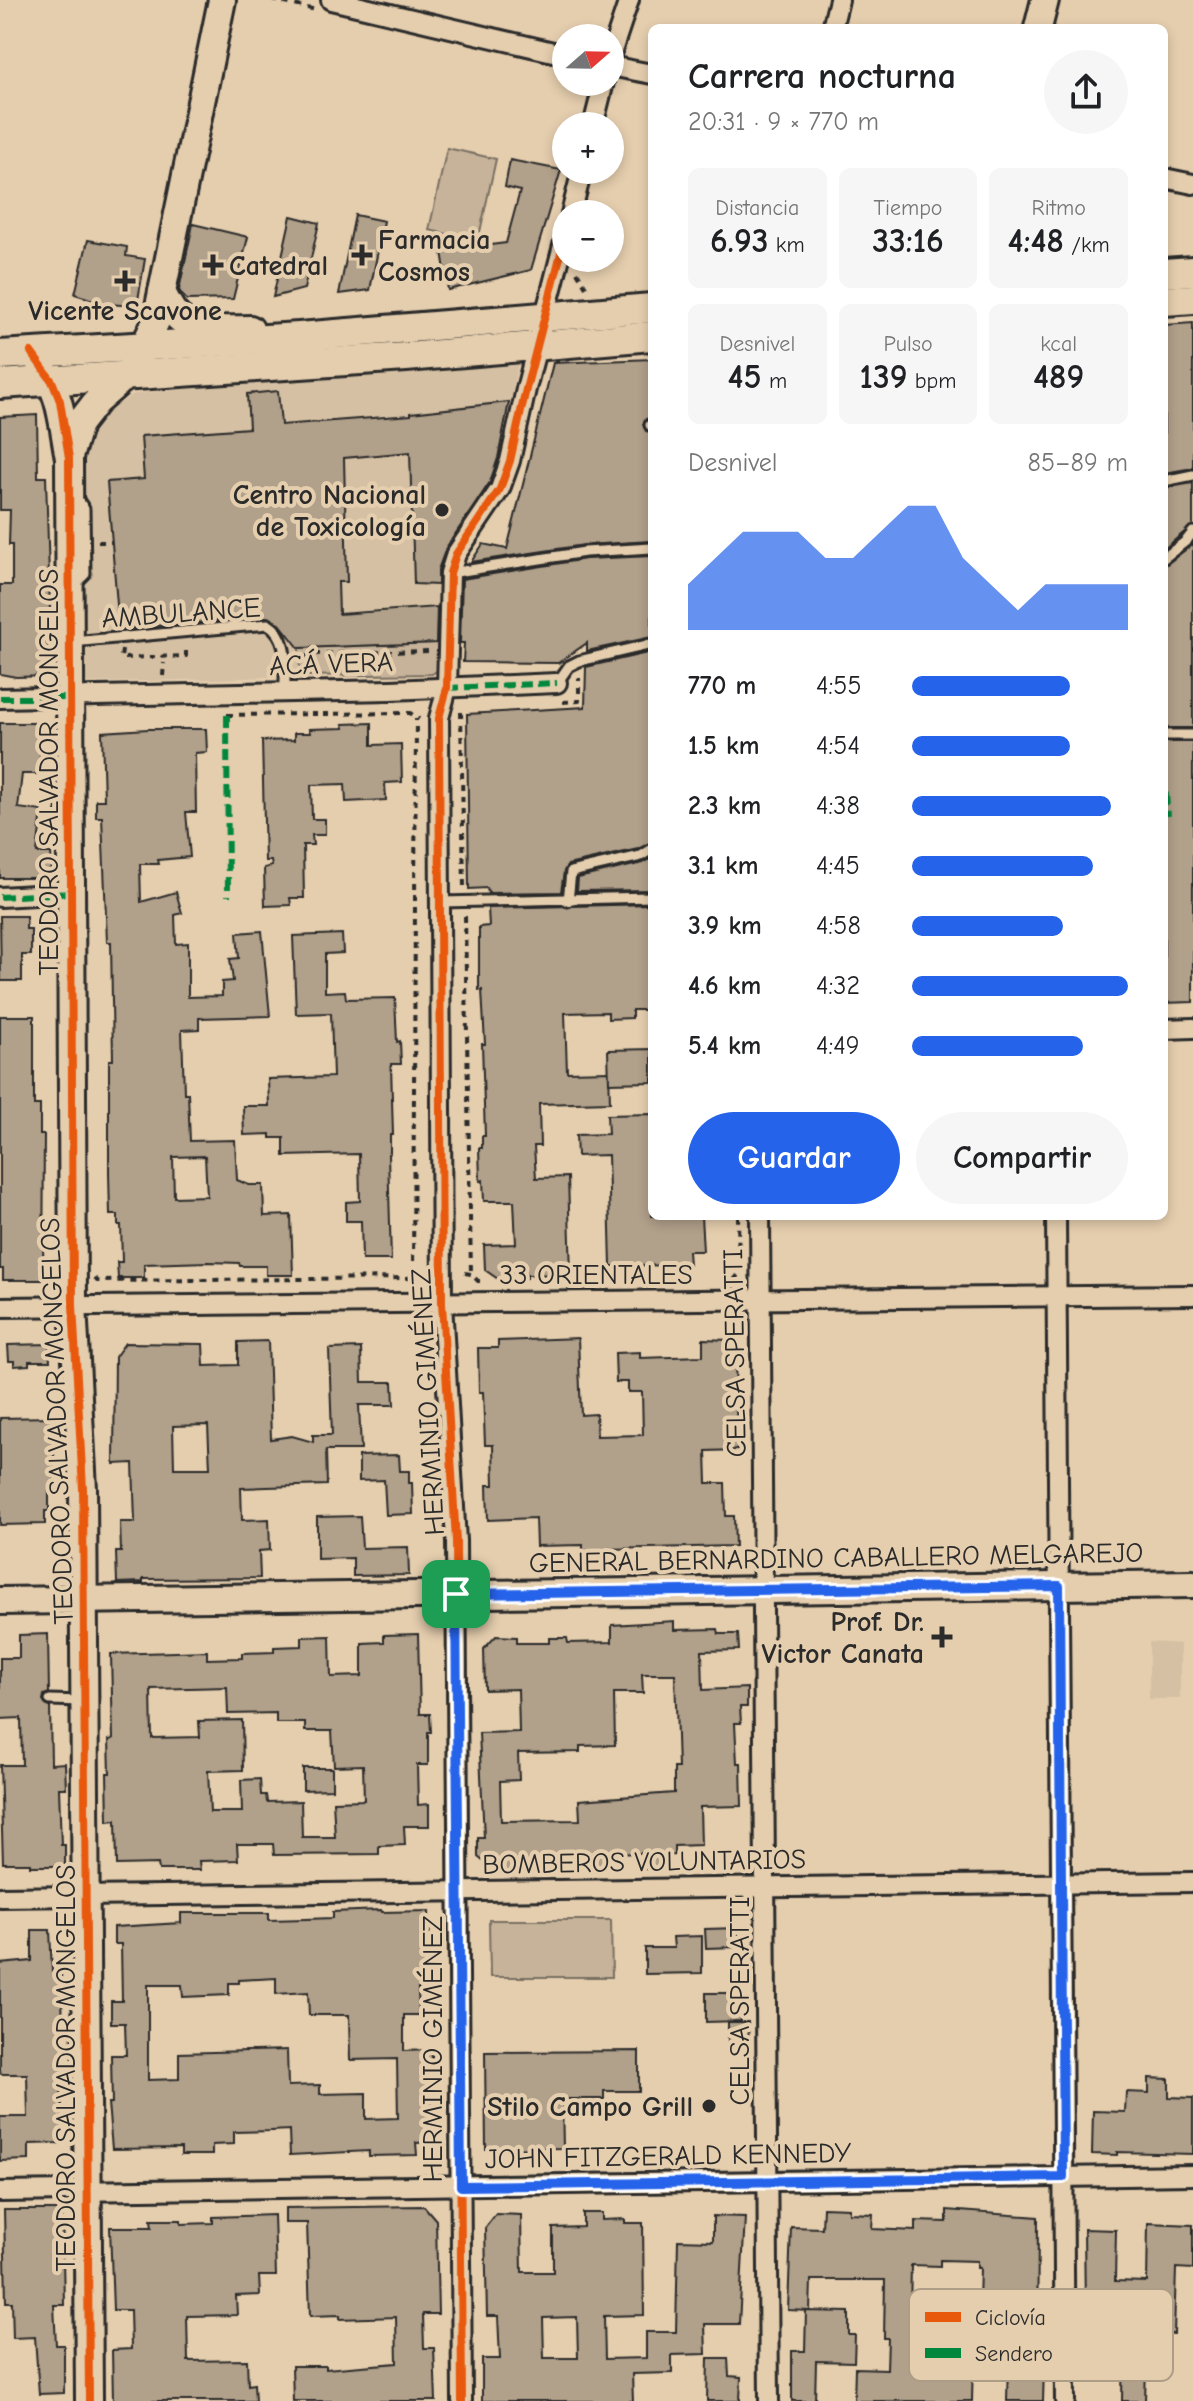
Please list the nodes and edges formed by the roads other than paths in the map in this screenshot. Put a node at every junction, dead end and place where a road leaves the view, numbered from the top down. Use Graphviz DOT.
graph roads {
  1 [pos="222,0"];
  2 [pos="331,0"];
  3 [pos="629,0"];
  4 [pos="839,0"];
  5 [pos="1045,0"];
  6 [pos="621,24"];
  7 [pos="833,24"];
  8 [pos="1039,24"];
  9 [pos="552,52"];
  10 [pos="624,69"];
  11 [pos="648,73"];
  12 [pos="1168,179"];
  13 [pos="1193,184"];
  14 [pos="1193,271"];
  15 [pos="556,272"];
  16 [pos="1168,273"];
  17 [pos="162,292"];
  18 [pos="1193,299"];
  19 [pos="1168,301"];
  20 [pos="648,308"];
  21 [pos="545,316"];
  22 [pos="648,336"];
  23 [pos="299,337"];
  24 [pos="145,345"];
  25 [pos="536,347"];
  26 [pos="31,352"];
  27 [pos="0,355"];
  28 [pos="126,376"];
  29 [pos="52,381"];
  30 [pos="0,384"];
  31 [pos="69,458"];
  32 [pos="1193,475"];
  33 [pos="1168,480"];
  34 [pos="1193,532"];
  35 [pos="648,548"];
  36 [pos="1168,555"];
  37 [pos="450,573"];
  38 [pos="70,642"];
  39 [pos="648,645"];
  40 [pos="557,683"];
  41 [pos="447,688"];
  42 [pos="285,693"];
  43 [pos="0,698"];
  44 [pos="70,698"];
  45 [pos="1168,735"];
  46 [pos="1193,735"];
  47 [pos="648,852"];
  48 [pos="70,893"];
  49 [pos="0,897"];
  50 [pos="648,897"];
  51 [pos="568,901"];
  52 [pos="441,902"];
  53 [pos="1193,1028"];
  54 [pos="1168,1029"];
  55 [pos="760,1220"];
  56 [pos="1056,1220"];
  57 [pos="1193,1295"];
  58 [pos="1057,1297"];
  59 [pos="762,1301"];
  60 [pos="442,1303"];
  61 [pos="73,1305"];
  62 [pos="0,1307"];
  63 [pos="1193,1584"];
  64 [pos="1059,1586"];
  65 [pos="764,1590"];
  66 [pos="456,1594"];
  67 [pos="84,1599"];
  68 [pos="0,1601"];
  69 [pos="50,1700"];
  70 [pos="85,1702"];
  71 [pos="1193,1882"];
  72 [pos="1061,1883"];
  73 [pos="766,1887"];
  74 [pos="458,1891"];
  75 [pos="86,1896"];
  76 [pos="0,1897"];
  77 [pos="1193,2175"];
  78 [pos="1063,2177"];
  79 [pos="768,2182"];
  80 [pos="461,2186"];
  81 [pos="0,2192"];
  82 [pos="88,2192"];
  83 [pos="1064,2289"];
  84 [pos="1065,2381"];
  85 [pos="89,2401"];
  86 [pos="462,2401"];
  87 [pos="769,2401"];
  88 [pos="1065,2401"];
  1 -- 17 [label="street, TEODORO SALVADOR MONGELOS"];
  2 -- 9 [label="street"];
  3 -- 6 [label="street"];
  4 -- 7 [label="street"];
  5 -- 8 [label="street"];
  10 -- 11 [label="street"];
  12 -- 13 [label="street"];
  14 -- 16 [label="main road"];
  15 -- 21 [label="street, HERMINIO GIMÉNEZ"];
  17 -- 23 [label="street"];
  17 -- 24 [label="street, TEODORO SALVADOR MONGELOS"];
  18 -- 19 [label="main road"];
  20 -- 21 [label="main road"];
  21 -- 23 [label="main road"];
  21 -- 25 [label="street, HERMINIO GIMÉNEZ"];
  22 -- 25 [label="main road"];
  23 -- 24 [label="main road"];
  24 -- 26 [label="main road"];
  24 -- 28 [label="street, TEODORO SALVADOR MONGELOS"];
  25 -- 28 [label="main road"];
  25 -- 37 [label="street, HERMINIO GIMÉNEZ"];
  26 -- 27 [label="main road"];
  26 -- 29 [label="street, TEODORO SALVADOR MONGELOS"];
  28 -- 29 [label="main road"];
  28 -- 31 [label="street, TEODORO SALVADOR MONGELOS"];
  29 -- 30 [label="main road"];
  29 -- 31 [label="street, TEODORO SALVADOR MONGELOS"];
  31 -- 38 [label="street, TEODORO SALVADOR MONGELOS"];
  32 -- 33 [label="lane"];
  34 -- 36 [label="lane"];
  35 -- 37 [label="lane"];
  37 -- 41 [label="street, HERMINIO GIMÉNEZ"];
  38 -- 42 [label="lane, AMBULANCE"];
  38 -- 44 [label="street, TEODORO SALVADOR MONGELOS"];
  39 -- 40 [label="lane, ACÁ VERA"];
  40 -- 41 [label="street, ACÁ VERA"];
  41 -- 42 [label="street, ACÁ VERA"];
  41 -- 52 [label="street, HERMINIO GIMÉNEZ"];
  42 -- 44 [label="street, ACÁ VERA"];
  43 -- 44 [label="street, ACÁ VERA"];
  44 -- 48 [label="street, TEODORO SALVADOR MONGELOS"];
  45 -- 46 [label="lane"];
  47 -- 51 [label="lane"];
  48 -- 49 [label="street"];
  48 -- 61 [label="street, TEODORO SALVADOR MONGELOS"];
  50 -- 51 [label="lane"];
  51 -- 52 [label="lane"];
  52 -- 60 [label="street, HERMINIO GIMÉNEZ"];
  53 -- 54 [label="street"];
  55 -- 59 [label="street, CELSA SPERATTI"];
  56 -- 58 [label="street"];
  57 -- 58 [label="street, 33 ORIENTALES"];
  58 -- 59 [label="street, 33 ORIENTALES"];
  58 -- 64 [label="street"];
  59 -- 60 [label="street, 33 ORIENTALES"];
  59 -- 65 [label="street, CELSA SPERATTI"];
  60 -- 61 [label="street, 33 ORIENTALES"];
  60 -- 66 [label="street, HERMINIO GIMÉNEZ"];
  61 -- 62 [label="street, 33 ORIENTALES"];
  61 -- 67 [label="street, TEODORO SALVADOR MONGELOS"];
  63 -- 64 [label="street, GENERAL BERNARDINO CABALLERO MELGAREJO"];
  64 -- 65 [label="street, GENERAL BERNARDINO CABALLERO MELGAREJO"];
  64 -- 72 [label="street"];
  65 -- 66 [label="street, GENERAL BERNARDINO CABALLERO MELGAREJO"];
  65 -- 73 [label="street, CELSA SPERATTI"];
  66 -- 67 [label="street, GENERAL BERNARDINO CABALLERO MELGAREJO"];
  66 -- 74 [label="street, HERMINIO GIMÉNEZ"];
  67 -- 68 [label="street, GENERAL BERNARDINO CABALLERO MELGAREJO"];
  67 -- 70 [label="street, TEODORO SALVADOR MONGELOS"];
  69 -- 70 [label="lane"];
  70 -- 75 [label="street, TEODORO SALVADOR MONGELOS"];
  71 -- 72 [label="street, BOMBEROS VOLUNTARIOS"];
  72 -- 73 [label="street, BOMBEROS VOLUNTARIOS"];
  72 -- 78 [label="street"];
  73 -- 74 [label="street, BOMBEROS VOLUNTARIOS"];
  73 -- 79 [label="street, CELSA SPERATTI"];
  74 -- 75 [label="street, BOMBEROS VOLUNTARIOS"];
  74 -- 80 [label="street, HERMINIO GIMÉNEZ"];
  75 -- 76 [label="street, BOMBEROS VOLUNTARIOS"];
  75 -- 82 [label="street, TEODORO SALVADOR MONGELOS"];
  77 -- 78 [label="street, JOHN FITZGERALD KENNEDY"];
  78 -- 79 [label="street, JOHN FITZGERALD KENNEDY"];
  78 -- 83 [label="street"];
  79 -- 80 [label="street, JOHN FITZGERALD KENNEDY"];
  79 -- 87 [label="street, CELSA SPERATTI"];
  80 -- 82 [label="street, JOHN FITZGERALD KENNEDY"];
  80 -- 86 [label="street, HERMINIO GIMÉNEZ"];
  81 -- 82 [label="street, JOHN FITZGERALD KENNEDY"];
  82 -- 85 [label="street, TEODORO SALVADOR MONGELOS"];
  84 -- 88 [label="street"];
}
